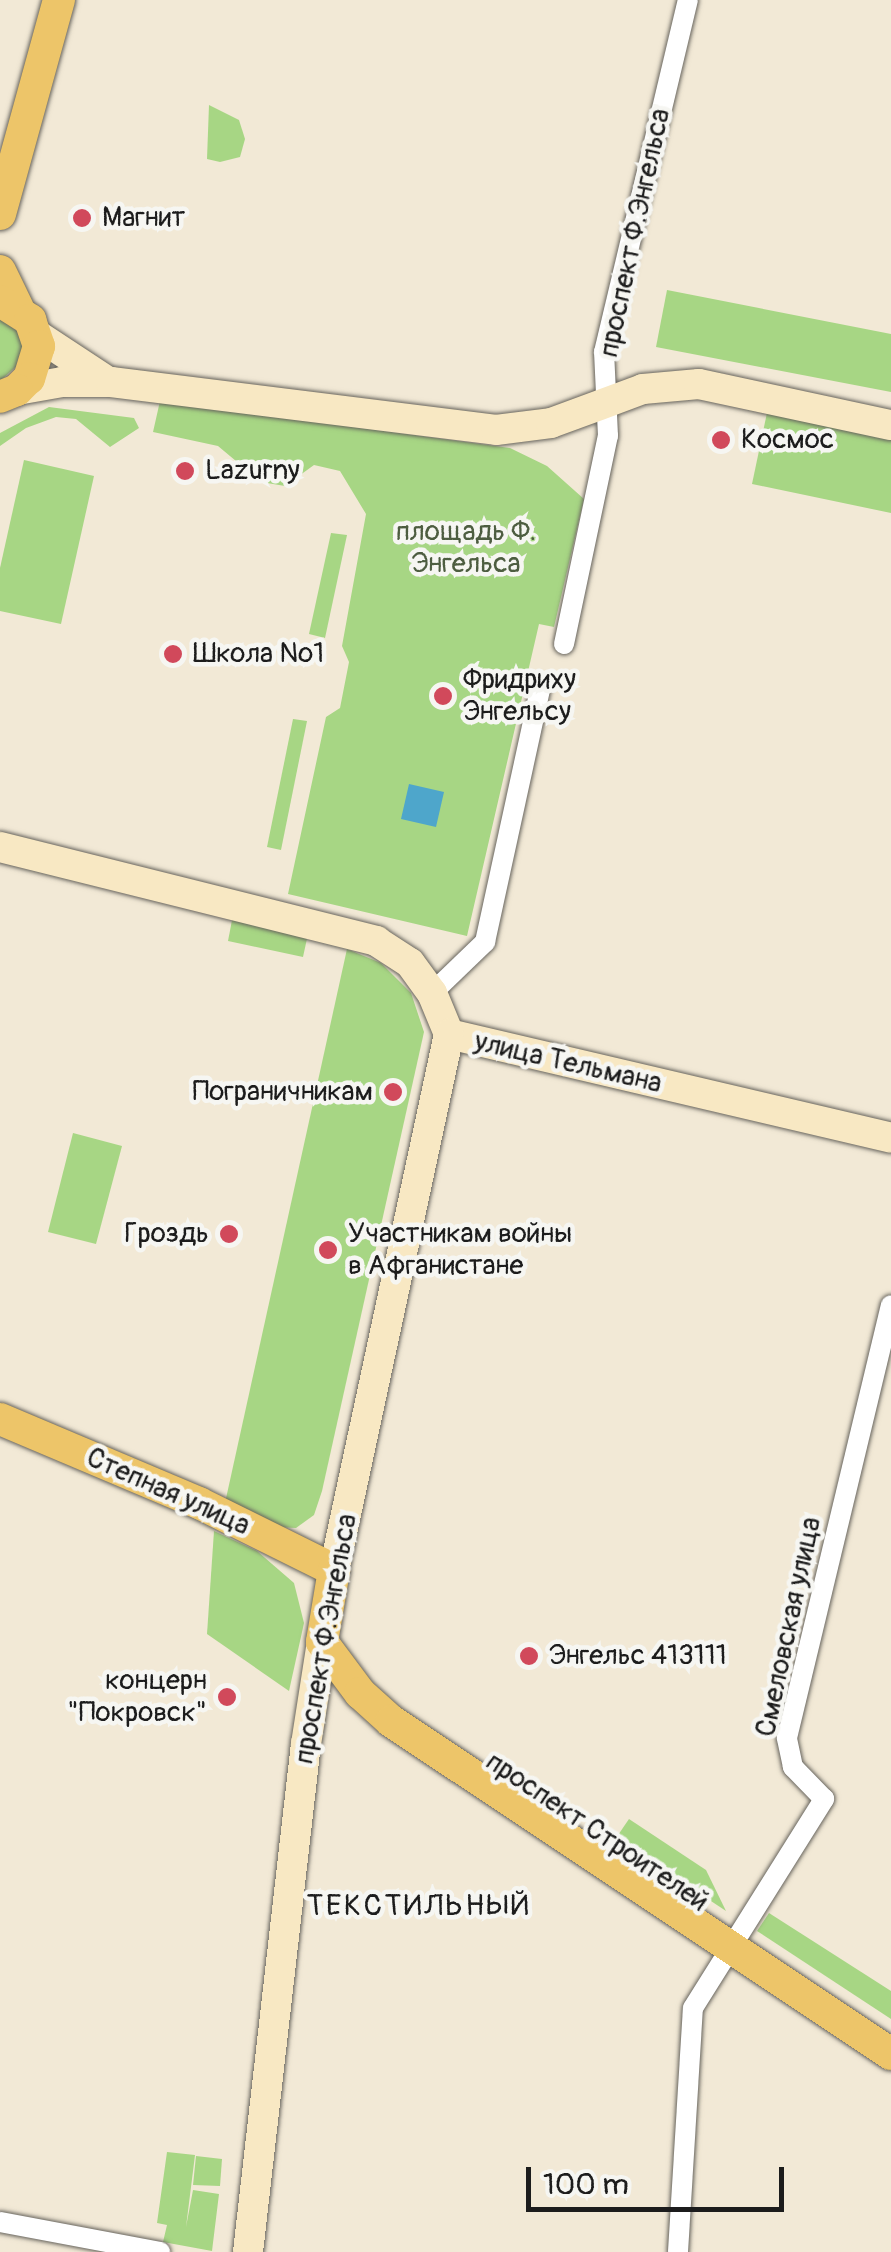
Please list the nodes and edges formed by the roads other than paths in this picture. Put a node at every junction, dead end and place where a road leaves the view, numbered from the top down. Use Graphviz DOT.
graph roads {
  1 [pos="59,0"];
  2 [pos="688,0"];
  3 [pos="0,214"];
  4 [pos="0,272"];
  5 [pos="18,315"];
  6 [pos="111,382"];
  7 [pos="8,393"];
  8 [pos="609,398"];
  9 [pos="891,424"];
  10 [pos="564,644"];
  11 [pos="541,686"];
  12 [pos="0,847"];
  13 [pos="432,993"];
  14 [pos="449,1034"];
  15 [pos="891,1138"];
  16 [pos="891,1305"];
  17 [pos="0,1419"];
  18 [pos="334,1570"];
  19 [pos="327,1609"];
  20 [pos="322,1642"];
  21 [pos="736,1938"];
  22 [pos="891,2028"];
  23 [pos="891,2054"];
  24 [pos="0,2222"];
  25 [pos="160,2252"];
  26 [pos="248,2252"];
  27 [pos="678,2252"];
  1 -- 3 [label="main road"];
  2 -- 8 [label="street, проспект Ф.Энгельса"];
  4 -- 5 [label="main road"];
  5 -- 6 [label="street"];
  5 -- 7 [label="main road"];
  6 -- 7 [label="street"];
  6 -- 8 [label="street"];
  8 -- 9 [label="street"];
  8 -- 10 [label="street, проспект Ф.Энгельса"];
  11 -- 13 [label="street"];
  12 -- 13 [label="street, улица Тельмана"];
  13 -- 14 [label="street, улица Тельмана"];
  14 -- 15 [label="street, улица Тельмана"];
  14 -- 18 [label="street, проспект Ф.Энгельса"];
  16 -- 21 [label="street, Смеловская улица"];
  17 -- 18 [label="main road, Степная улица"];
  18 -- 19 [label="main road, проспект Ф.Энгельса"];
  19 -- 20 [label="main road, проспект Ф.Энгельса"];
  19 -- 21 [label="main road, проспект Строителей"];
  20 -- 21 [label="main road, проспект Строителей"];
  20 -- 26 [label="street, проспект Ф.Энгельса"];
  21 -- 22 [label="main road, проспект Строителей"];
  21 -- 23 [label="main road, проспект Строителей"];
  21 -- 27 [label="street"];
  24 -- 25 [label="street"];
}
